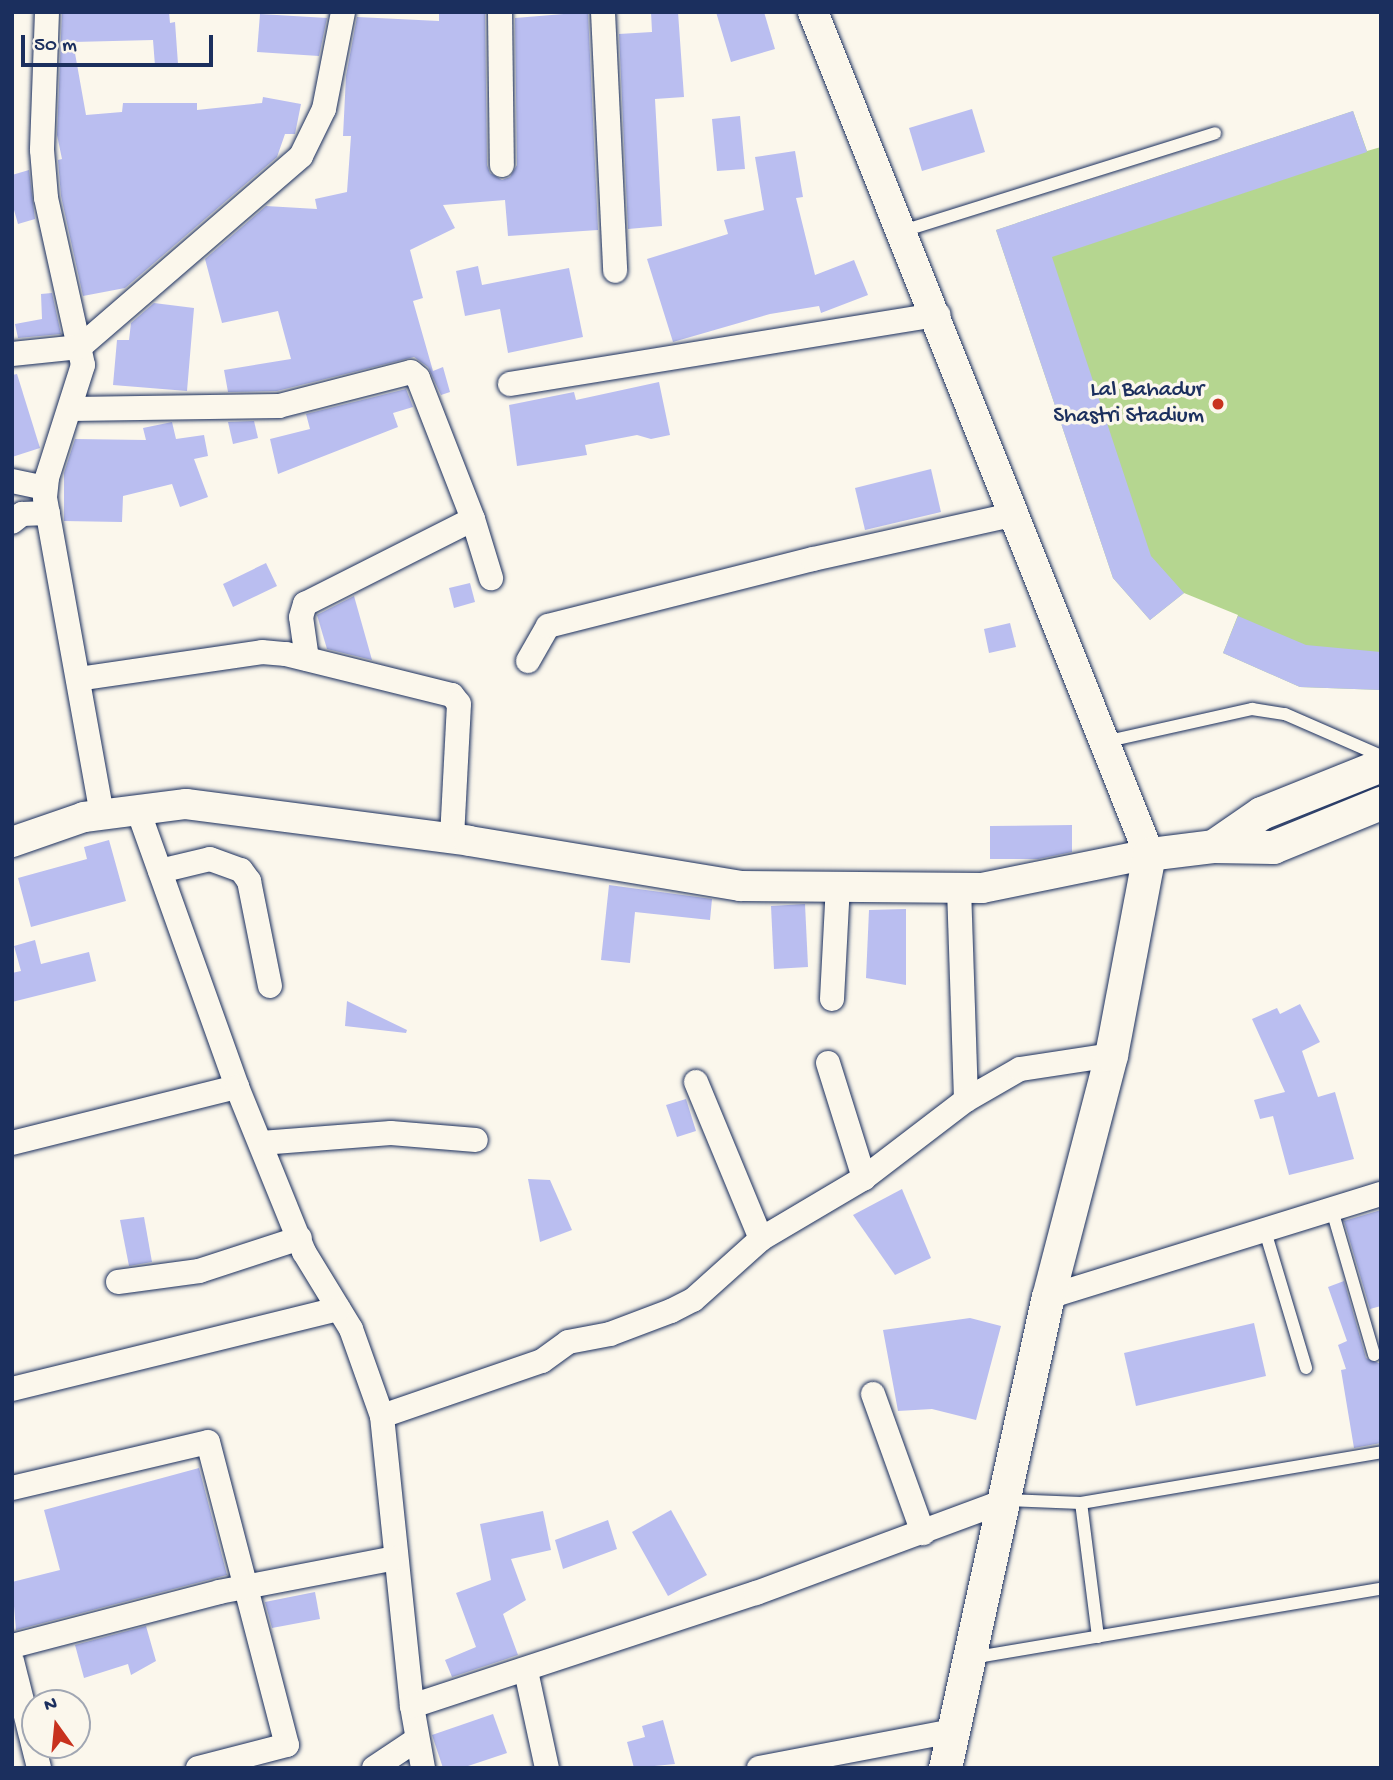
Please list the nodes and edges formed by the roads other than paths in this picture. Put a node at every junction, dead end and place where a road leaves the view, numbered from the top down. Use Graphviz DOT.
graph roads {
  1 [pos="47,12"];
  2 [pos="343,12"];
  3 [pos="500,12"];
  4 [pos="603,12"];
  5 [pos="814,12"];
  6 [pos="1215,133"];
  7 [pos="502,164"];
  8 [pos="903,231"];
  9 [pos="615,271"];
  10 [pos="938,315"];
  11 [pos="80,347"];
  12 [pos="12,354"];
  13 [pos="510,384"];
  14 [pos="71,409"];
  15 [pos="12,481"];
  16 [pos="45,488"];
  17 [pos="48,513"];
  18 [pos="1012,515"];
  19 [pos="473,519"];
  20 [pos="12,522"];
  21 [pos="491,578"];
  22 [pos="307,659"];
  23 [pos="528,660"];
  24 [pos="78,679"];
  25 [pos="1104,743"];
  26 [pos="1381,756"];
  27 [pos="1381,765"];
  28 [pos="1381,803"];
  29 [pos="138,810"];
  30 [pos="102,815"];
  31 [pos="452,839"];
  32 [pos="12,842"];
  33 [pos="1213,846"];
  34 [pos="1149,855"];
  35 [pos="160,870"];
  36 [pos="838,886"];
  37 [pos="959,888"];
  38 [pos="270,986"];
  39 [pos="832,999"];
  40 [pos="1111,1055"];
  41 [pos="828,1063"];
  42 [pos="696,1082"];
  43 [pos="237,1087"];
  44 [pos="966,1100"];
  45 [pos="476,1140"];
  46 [pos="12,1143"];
  47 [pos="261,1143"];
  48 [pos="864,1178"];
  49 [pos="1381,1194"];
  50 [pos="1332,1210"];
  51 [pos="1265,1231"];
  52 [pos="300,1238"];
  53 [pos="761,1239"];
  54 [pos="118,1282"];
  55 [pos="1048,1297"];
  56 [pos="338,1309"];
  57 [pos="1374,1355"];
  58 [pos="1306,1368"];
  59 [pos="12,1389"];
  60 [pos="873,1394"];
  61 [pos="382,1416"];
  62 [pos="1381,1452"];
  63 [pos="12,1489"];
  64 [pos="1007,1500"];
  65 [pos="1081,1503"];
  66 [pos="923,1533"];
  67 [pos="396,1558"];
  68 [pos="243,1587"];
  69 [pos="1381,1590"];
  70 [pos="1098,1637"];
  71 [pos="12,1646"];
  72 [pos="970,1658"];
  73 [pos="12,1661"];
  74 [pos="526,1671"];
  75 [pos="412,1706"];
  76 [pos="954,1731"];
  77 [pos="416,1740"];
  78 [pos="39,1768"];
  79 [pos="198,1768"];
  80 [pos="374,1768"];
  81 [pos="423,1768"];
  82 [pos="547,1768"];
  83 [pos="759,1768"];
  84 [pos="945,1768"];
  1 -- 11 [label="street"];
  2 -- 11 [label="street"];
  3 -- 7 [label="street"];
  4 -- 9 [label="street"];
  5 -- 8 [label="street"];
  6 -- 8 [label="lane"];
  8 -- 10 [label="street"];
  10 -- 13 [label="street"];
  10 -- 18 [label="street"];
  11 -- 12 [label="street"];
  11 -- 14 [label="street"];
  14 -- 16 [label="street"];
  14 -- 19 [label="street"];
  15 -- 16 [label="street"];
  16 -- 17 [label="street"];
  17 -- 20 [label="street"];
  17 -- 24 [label="street"];
  18 -- 23 [label="street"];
  18 -- 25 [label="street"];
  19 -- 21 [label="street"];
  19 -- 22 [label="street"];
  22 -- 24 [label="street"];
  22 -- 31 [label="street"];
  24 -- 30 [label="street"];
  25 -- 26 [label="lane"];
  25 -- 34 [label="street"];
  27 -- 33 [label="main road"];
  28 -- 33 [label="main road"];
  29 -- 30 [label="street"];
  29 -- 31 [label="street"];
  29 -- 35 [label="street"];
  30 -- 32 [label="street"];
  31 -- 36 [label="street"];
  33 -- 34 [label="main road"];
  34 -- 37 [label="street"];
  34 -- 40 [label="main road"];
  35 -- 38 [label="street"];
  35 -- 43 [label="street"];
  36 -- 37 [label="street"];
  36 -- 39 [label="street"];
  37 -- 44 [label="street"];
  40 -- 44 [label="street"];
  40 -- 55 [label="main road"];
  41 -- 48 [label="street"];
  42 -- 53 [label="street"];
  43 -- 46 [label="street"];
  43 -- 47 [label="street"];
  44 -- 48 [label="street"];
  45 -- 47 [label="street"];
  47 -- 52 [label="street"];
  48 -- 53 [label="street"];
  49 -- 50 [label="street"];
  50 -- 51 [label="street"];
  50 -- 57 [label="lane"];
  51 -- 55 [label="street"];
  51 -- 58 [label="lane"];
  52 -- 54 [label="street"];
  52 -- 56 [label="street"];
  53 -- 61 [label="street"];
  55 -- 64 [label="main road"];
  56 -- 59 [label="street"];
  56 -- 61 [label="street"];
  60 -- 66 [label="street"];
  61 -- 67 [label="street"];
  62 -- 65 [label="lane"];
  63 -- 68 [label="street"];
  64 -- 65 [label="lane"];
  64 -- 66 [label="street"];
  64 -- 72 [label="main road"];
  65 -- 70 [label="lane"];
  66 -- 74 [label="street"];
  67 -- 68 [label="street"];
  67 -- 75 [label="street"];
  68 -- 71 [label="street"];
  68 -- 79 [label="street"];
  69 -- 70 [label="lane"];
  70 -- 72 [label="lane"];
  72 -- 76 [label="main road"];
  73 -- 78 [label="street"];
  74 -- 75 [label="street"];
  74 -- 82 [label="street"];
  75 -- 77 [label="street"];
  76 -- 83 [label="street"];
  76 -- 84 [label="main road"];
  77 -- 80 [label="street"];
  77 -- 81 [label="street"];
}
